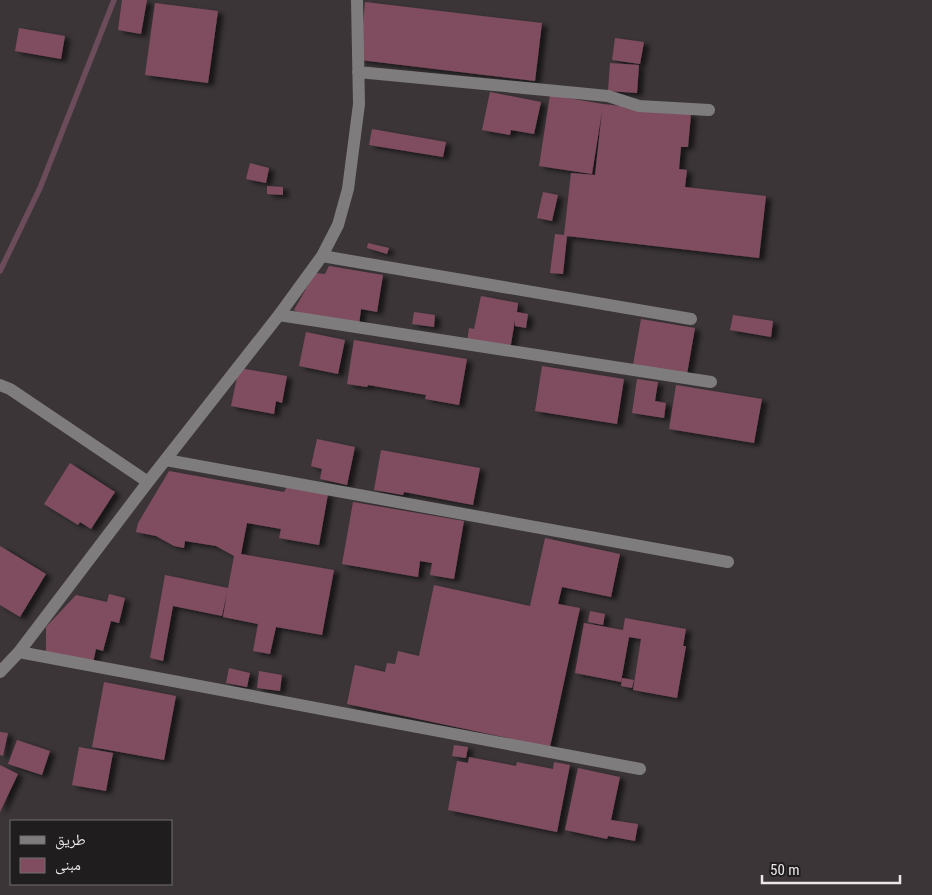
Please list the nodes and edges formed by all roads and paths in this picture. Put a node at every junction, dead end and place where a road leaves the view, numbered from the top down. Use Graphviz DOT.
graph roads {
  1 [pos="357,0"];
  2 [pos="358,72"];
  3 [pos="710,110"];
  4 [pos="322,256"];
  5 [pos="279,315"];
  6 [pos="691,319"];
  7 [pos="710,382"];
  8 [pos="0,385"];
  9 [pos="166,460"];
  10 [pos="148,482"];
  11 [pos="728,562"];
  12 [pos="19,652"];
  13 [pos="0,672"];
  14 [pos="640,769"];
  1 -- 2 [label="street"];
  2 -- 3 [label="street"];
  2 -- 4 [label="street"];
  4 -- 5 [label="street"];
  4 -- 6 [label="street"];
  5 -- 7 [label="street"];
  5 -- 9 [label="street"];
  8 -- 10 [label="street"];
  9 -- 10 [label="street"];
  9 -- 11 [label="street"];
  10 -- 12 [label="street"];
  12 -- 13 [label="street"];
  12 -- 14 [label="street"];
}
